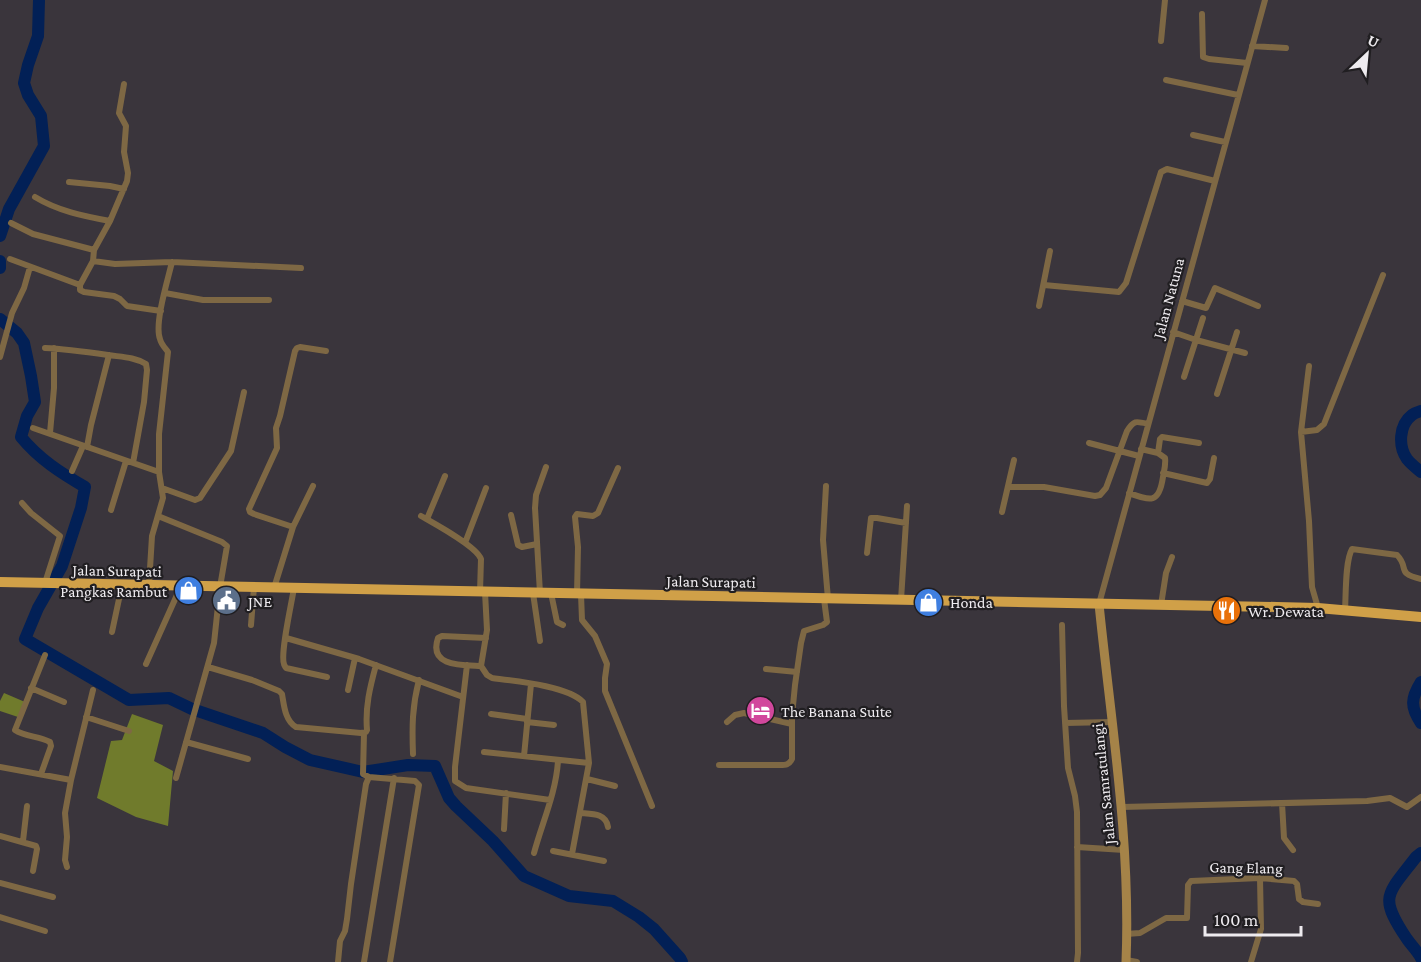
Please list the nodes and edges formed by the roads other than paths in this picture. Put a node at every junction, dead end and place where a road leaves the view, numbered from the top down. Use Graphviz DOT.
graph roads {
  1 [pos="1165,0"];
  2 [pos="1264,0"];
  3 [pos="1202,14"];
  4 [pos="1161,41"];
  5 [pos="1252,46"];
  6 [pos="1286,48"];
  7 [pos="1247,63"];
  8 [pos="1166,80"];
  9 [pos="124,84"];
  10 [pos="1238,95"];
  11 [pos="1193,135"];
  12 [pos="1225,142"];
  13 [pos="1215,181"];
  14 [pos="69,182"];
  15 [pos="124,189"];
  16 [pos="34,196"];
  17 [pos="110,221"];
  18 [pos="11,223"];
  19 [pos="94,250"];
  20 [pos="1050,251"];
  21 [pos="10,259"];
  22 [pos="93,261"];
  23 [pos="172,262"];
  24 [pos="30,267"];
  25 [pos="301,268"];
  26 [pos="1383,275"];
  27 [pos="80,285"];
  28 [pos="1044,285"];
  29 [pos="165,293"];
  30 [pos="269,300"];
  31 [pos="1182,301"];
  32 [pos="1039,306"];
  33 [pos="1258,306"];
  34 [pos="161,311"];
  35 [pos="1203,318"];
  36 [pos="1173,332"];
  37 [pos="1237,332"];
  38 [pos="1196,340"];
  39 [pos="45,348"];
  40 [pos="54,348"];
  41 [pos="1231,349"];
  42 [pos="326,351"];
  43 [pos="1245,353"];
  44 [pos="109,355"];
  45 [pos="0,357"];
  46 [pos="1309,366"];
  47 [pos="1184,377"];
  48 [pos="244,392"];
  49 [pos="1217,394"];
  50 [pos="1148,424"];
  51 [pos="33,428"];
  52 [pos="1302,432"];
  53 [pos="50,433"];
  54 [pos="1089,442"];
  55 [pos="1199,443"];
  56 [pos="85,446"];
  57 [pos="1120,450"];
  58 [pos="1140,452"];
  59 [pos="1158,453"];
  60 [pos="1214,458"];
  61 [pos="1014,460"];
  62 [pos="129,462"];
  63 [pos="546,467"];
  64 [pos="618,468"];
  65 [pos="72,471"];
  66 [pos="159,472"];
  67 [pos="1164,473"];
  68 [pos="445,476"];
  69 [pos="313,486"];
  70 [pos="826,486"];
  71 [pos="1008,487"];
  72 [pos="162,488"];
  73 [pos="486,488"];
  74 [pos="1129,493"];
  75 [pos="22,503"];
  76 [pos="907,506"];
  77 [pos="111,510"];
  78 [pos="1002,512"];
  79 [pos="511,515"];
  80 [pos="158,516"];
  81 [pos="906,523"];
  82 [pos="293,527"];
  83 [pos="465,543"];
  84 [pos="537,544"];
  85 [pos="867,553"];
  86 [pos="1172,557"];
  87 [pos="1421,579"];
  88 [pos="0,582"];
  89 [pos="47,583"];
  90 [pos="122,585"];
  91 [pos="149,585"];
  92 [pos="181,586"];
  93 [pos="220,587"];
  94 [pos="254,587"];
  95 [pos="274,588"];
  96 [pos="294,588"];
  97 [pos="483,592"];
  98 [pos="541,593"];
  99 [pos="579,594"];
  100 [pos="826,599"];
  101 [pos="901,600"];
  102 [pos="1099,604"];
  103 [pos="1161,605"];
  104 [pos="1318,608"];
  105 [pos="1345,610"];
  106 [pos="1421,617"];
  107 [pos="251,625"];
  108 [pos="1062,625"];
  109 [pos="563,626"];
  110 [pos="112,632"];
  111 [pos="286,638"];
  112 [pos="486,638"];
  113 [pos="540,641"];
  114 [pos="45,655"];
  115 [pos="355,658"];
  116 [pos="146,664"];
  117 [pos="376,665"];
  118 [pos="467,665"];
  119 [pos="481,666"];
  120 [pos="208,667"];
  121 [pos="766,669"];
  122 [pos="797,672"];
  123 [pos="327,676"];
  124 [pos="418,680"];
  125 [pos="531,684"];
  126 [pos="31,688"];
  127 [pos="93,690"];
  128 [pos="348,690"];
  129 [pos="463,697"];
  130 [pos="64,702"];
  131 [pos="491,714"];
  132 [pos="86,717"];
  133 [pos="527,721"];
  134 [pos="726,722"];
  135 [pos="1112,722"];
  136 [pos="1065,723"];
  137 [pos="792,724"];
  138 [pos="554,725"];
  139 [pos="129,731"];
  140 [pos="364,733"];
  141 [pos="186,742"];
  142 [pos="484,752"];
  143 [pos="413,754"];
  144 [pos="524,756"];
  145 [pos="248,759"];
  146 [pos="558,761"];
  147 [pos="589,763"];
  148 [pos="719,765"];
  149 [pos="0,767"];
  150 [pos="41,774"];
  151 [pos="366,776"];
  152 [pos="176,778"];
  153 [pos="394,778"];
  154 [pos="587,779"];
  155 [pos="71,780"];
  156 [pos="615,786"];
  157 [pos="506,793"];
  158 [pos="1421,797"];
  159 [pos="550,801"];
  160 [pos="1282,803"];
  161 [pos="27,806"];
  162 [pos="652,806"];
  163 [pos="1122,807"];
  164 [pos="580,813"];
  165 [pos="608,827"];
  166 [pos="504,829"];
  167 [pos="0,836"];
  168 [pos="23,842"];
  169 [pos="1077,847"];
  170 [pos="1125,850"];
  171 [pos="1293,850"];
  172 [pos="553,851"];
  173 [pos="534,854"];
  174 [pos="572,854"];
  175 [pos="604,861"];
  176 [pos="67,867"];
  177 [pos="33,871"];
  178 [pos="1260,878"];
  179 [pos="0,883"];
  180 [pos="53,897"];
  181 [pos="1318,904"];
  182 [pos="0,917"];
  183 [pos="45,930"];
  184 [pos="1126,934"];
  185 [pos="1126,961"];
  186 [pos="338,962"];
  187 [pos="364,962"];
  188 [pos="390,962"];
  189 [pos="1077,962"];
  190 [pos="1137,962"];
  191 [pos="1251,962"];
  1 -- 4 [label="street"];
  2 -- 5 [label="street, Jalan Natuna"];
  3 -- 7 [label="street"];
  5 -- 6 [label="street"];
  5 -- 7 [label="street, Jalan Natuna"];
  7 -- 10 [label="street, Jalan Natuna"];
  8 -- 10 [label="street"];
  9 -- 15 [label="street"];
  10 -- 12 [label="street, Jalan Natuna"];
  11 -- 12 [label="street"];
  12 -- 13 [label="street, Jalan Natuna"];
  13 -- 28 [label="street"];
  13 -- 31 [label="street, Jalan Natuna"];
  14 -- 15 [label="street"];
  15 -- 17 [label="street"];
  16 -- 17 [label="street"];
  17 -- 19 [label="street"];
  18 -- 19 [label="street"];
  19 -- 22 [label="street"];
  20 -- 28 [label="street"];
  21 -- 24 [label="street"];
  22 -- 23 [label="street"];
  22 -- 27 [label="street"];
  23 -- 25 [label="street"];
  23 -- 29 [label="street"];
  24 -- 27 [label="street"];
  24 -- 45 [label="street"];
  26 -- 52 [label="street"];
  27 -- 34 [label="street"];
  28 -- 32 [label="street"];
  29 -- 30 [label="street"];
  29 -- 34 [label="street"];
  31 -- 33 [label="street"];
  31 -- 36 [label="street, Jalan Natuna"];
  34 -- 66 [label="street"];
  35 -- 38 [label="street"];
  36 -- 38 [label="street"];
  36 -- 50 [label="street, Jalan Natuna"];
  37 -- 41 [label="street"];
  38 -- 41 [label="street"];
  38 -- 47 [label="street"];
  39 -- 40 [label="street"];
  40 -- 44 [label="street"];
  40 -- 53 [label="street"];
  41 -- 43 [label="street"];
  41 -- 49 [label="street"];
  42 -- 82 [label="street"];
  44 -- 56 [label="street"];
  44 -- 62 [label="street"];
  46 -- 52 [label="street"];
  48 -- 72 [label="street"];
  50 -- 57 [label="street"];
  50 -- 58 [label="street, Jalan Natuna"];
  51 -- 53 [label="street"];
  52 -- 104 [label="street"];
  53 -- 56 [label="street"];
  54 -- 57 [label="street"];
  55 -- 59 [label="street"];
  56 -- 62 [label="street"];
  56 -- 65 [label="street"];
  57 -- 58 [label="street"];
  57 -- 71 [label="street"];
  58 -- 59 [label="street"];
  58 -- 74 [label="street, Jalan Natuna"];
  59 -- 67 [label="street"];
  60 -- 67 [label="street"];
  61 -- 71 [label="street"];
  62 -- 66 [label="street"];
  62 -- 77 [label="street"];
  63 -- 84 [label="street"];
  64 -- 99 [label="street"];
  66 -- 72 [label="street"];
  67 -- 74 [label="street"];
  68 -- 83 [label="street"];
  69 -- 82 [label="street"];
  70 -- 100 [label="street"];
  71 -- 78 [label="street"];
  72 -- 80 [label="street"];
  73 -- 83 [label="street"];
  74 -- 102 [label="street, Jalan Natuna"];
  75 -- 89 [label="street"];
  76 -- 81 [label="street"];
  79 -- 84 [label="street"];
  80 -- 91 [label="street"];
  80 -- 93 [label="street"];
  81 -- 85 [label="street"];
  81 -- 101 [label="street"];
  82 -- 95 [label="street"];
  83 -- 97 [label="street"];
  84 -- 98 [label="street"];
  86 -- 103 [label="street"];
  87 -- 105 [label="street"];
  88 -- 89 [label="highway, Jalan Surapati"];
  89 -- 90 [label="highway, Jalan Surapati"];
  90 -- 91 [label="highway, Jalan Surapati"];
  90 -- 110 [label="street"];
  91 -- 92 [label="highway, Jalan Surapati"];
  92 -- 93 [label="highway, Jalan Surapati"];
  92 -- 116 [label="street"];
  93 -- 94 [label="highway, Jalan Surapati"];
  93 -- 120 [label="street"];
  94 -- 95 [label="highway, Jalan Surapati"];
  94 -- 107 [label="street"];
  95 -- 96 [label="highway, Jalan Surapati"];
  96 -- 97 [label="highway, Jalan Surapati"];
  96 -- 111 [label="street"];
  97 -- 98 [label="highway, Jalan Surapati"];
  97 -- 112 [label="street"];
  98 -- 99 [label="highway, Jalan Surapati"];
  98 -- 109 [label="street"];
  98 -- 113 [label="street"];
  99 -- 100 [label="highway, Jalan Surapati"];
  99 -- 162 [label="street"];
  100 -- 101 [label="highway, Jalan Surapati"];
  100 -- 122 [label="street"];
  101 -- 102 [label="highway, Jalan Surapati"];
  102 -- 103 [label="highway, Jalan Surapati"];
  102 -- 135 [label="main road, Jalan Samratulangi"];
  103 -- 104 [label="highway, Jalan Surapati"];
  104 -- 105 [label="highway, Jalan Surapati"];
  105 -- 106 [label="highway, Jalan Surapati"];
  108 -- 136 [label="street"];
  111 -- 115 [label="street"];
  111 -- 123 [label="street"];
  112 -- 118 [label="street"];
  112 -- 119 [label="street"];
  114 -- 126 [label="street"];
  115 -- 117 [label="street"];
  115 -- 128 [label="street"];
  117 -- 124 [label="street"];
  117 -- 140 [label="street"];
  118 -- 119 [label="street"];
  118 -- 129 [label="street"];
  119 -- 125 [label="street"];
  120 -- 140 [label="street"];
  120 -- 141 [label="street"];
  121 -- 122 [label="street"];
  122 -- 137 [label="street"];
  124 -- 129 [label="street"];
  124 -- 143 [label="street"];
  125 -- 133 [label="street"];
  125 -- 147 [label="street"];
  126 -- 130 [label="street"];
  126 -- 150 [label="street"];
  127 -- 132 [label="street"];
  129 -- 157 [label="street"];
  131 -- 133 [label="street"];
  132 -- 139 [label="street"];
  132 -- 155 [label="street"];
  133 -- 138 [label="street"];
  133 -- 144 [label="street"];
  134 -- 137 [label="street"];
  135 -- 136 [label="street"];
  135 -- 163 [label="main road, Jalan Samratulangi"];
  136 -- 169 [label="street"];
  137 -- 148 [label="street"];
  140 -- 151 [label="street"];
  141 -- 145 [label="street"];
  141 -- 152 [label="street"];
  142 -- 144 [label="street"];
  144 -- 146 [label="street"];
  146 -- 147 [label="street"];
  146 -- 159 [label="street"];
  147 -- 154 [label="street"];
  149 -- 150 [label="street"];
  150 -- 155 [label="street"];
  151 -- 153 [label="street"];
  151 -- 186 [label="street"];
  153 -- 187 [label="street"];
  153 -- 188 [label="street"];
  154 -- 156 [label="street"];
  154 -- 164 [label="street"];
  155 -- 176 [label="street"];
  157 -- 159 [label="street"];
  157 -- 166 [label="street"];
  158 -- 160 [label="street"];
  159 -- 173 [label="street"];
  160 -- 163 [label="street"];
  160 -- 171 [label="street"];
  161 -- 168 [label="street"];
  163 -- 170 [label="main road, Jalan Samratulangi"];
  164 -- 165 [label="street"];
  164 -- 174 [label="street"];
  167 -- 168 [label="street"];
  168 -- 177 [label="street"];
  169 -- 170 [label="street"];
  169 -- 189 [label="street"];
  170 -- 184 [label="main road, Jalan Samratulangi"];
  172 -- 174 [label="street"];
  174 -- 175 [label="street"];
  178 -- 181 [label="street, Gang Elang"];
  178 -- 184 [label="street, Gang Elang"];
  178 -- 191 [label="street"];
  179 -- 180 [label="street"];
  182 -- 183 [label="street"];
  184 -- 185 [label="main road, Jalan Samratulangi"];
  185 -- 190 [label="street"];
}
